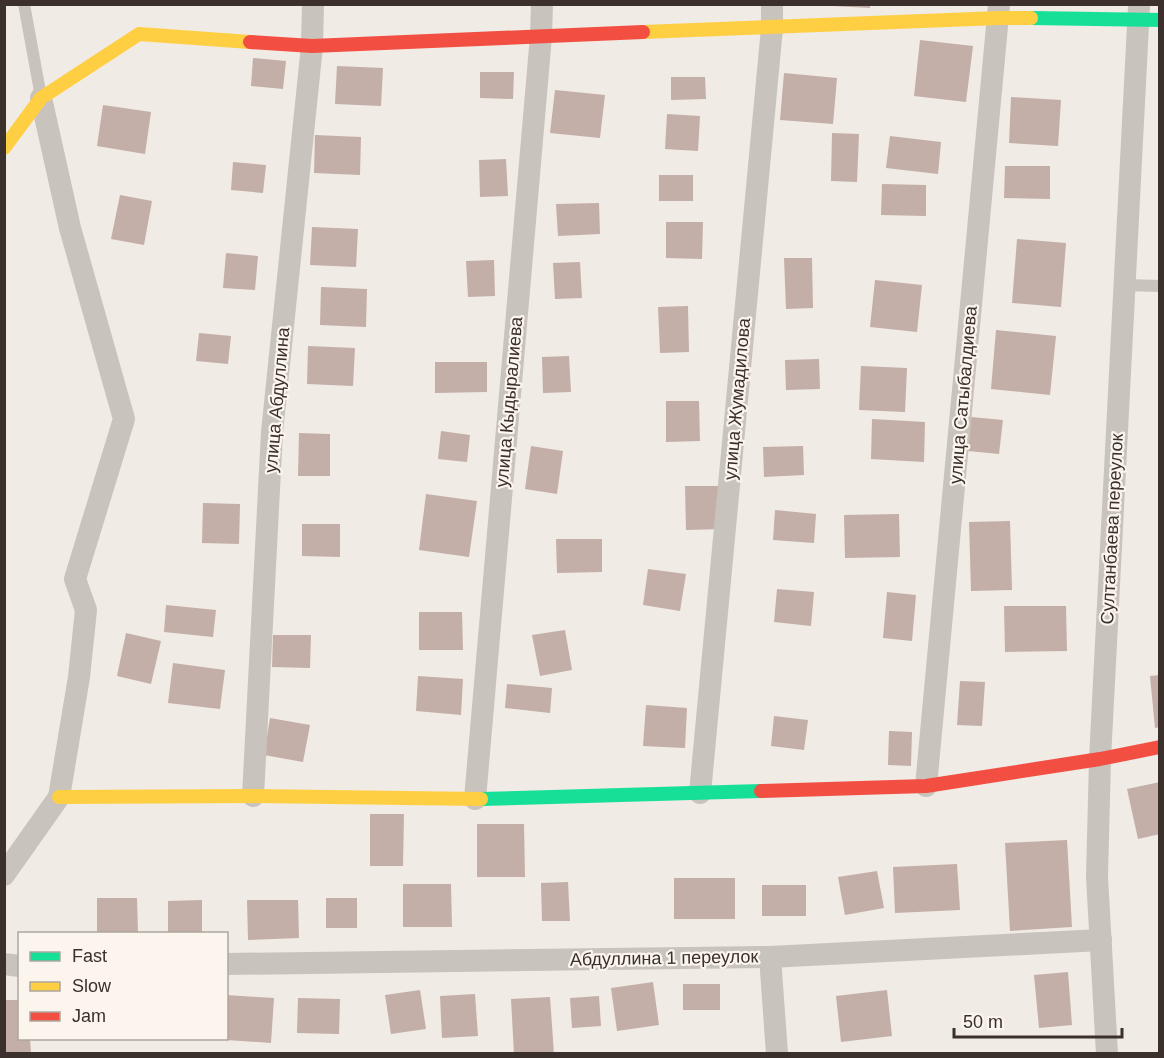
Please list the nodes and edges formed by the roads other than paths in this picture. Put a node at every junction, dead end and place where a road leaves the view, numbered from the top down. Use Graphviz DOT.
graph roads {
  1 [pos="24,4"];
  2 [pos="313,4"];
  3 [pos="542,4"];
  4 [pos="772,4"];
  5 [pos="999,11"];
  6 [pos="1146,15"];
  7 [pos="772,28"];
  8 [pos="541,36"];
  9 [pos="312,45"];
  10 [pos="41,98"];
  11 [pos="4,148"];
  12 [pos="1125,285"];
  13 [pos="1160,286"];
  14 [pos="1160,747"];
  15 [pos="1100,759"];
  16 [pos="926,786"];
  17 [pos="700,793"];
  18 [pos="253,796"];
  19 [pos="59,797"];
  20 [pos="475,799"];
  21 [pos="4,875"];
  22 [pos="1101,940"];
  23 [pos="770,957"];
  24 [pos="228,964"];
  25 [pos="777,1053"];
  26 [pos="1107,1053"];
  1 -- 10 [label="lane"];
  2 -- 9 [label="street, улица Абдуллина"];
  3 -- 8 [label="street, улица Кыдыралиева"];
  4 -- 7 [label="street, улица Жумадилова"];
  5 -- 6 [label="street"];
  5 -- 7 [label="street"];
  5 -- 16 [label="street, улица Сатыбалдиева"];
  6 -- 12 [label="street, Султанбаева переулок"];
  7 -- 8 [label="street"];
  7 -- 17 [label="street, улица Жумадилова"];
  8 -- 9 [label="street"];
  8 -- 20 [label="street, улица Кыдыралиева"];
  9 -- 10 [label="street"];
  9 -- 18 [label="street, улица Абдуллина"];
  10 -- 11 [label="street"];
  10 -- 19 [label="street"];
  12 -- 13 [label="lane"];
  12 -- 15 [label="street, Султанбаева переулок"];
  14 -- 15 [label="street"];
  15 -- 16 [label="street"];
  15 -- 22 [label="street, Султанбаева переулок"];
  16 -- 17 [label="street"];
  17 -- 20 [label="street"];
  18 -- 19 [label="street"];
  18 -- 20 [label="street"];
  19 -- 21 [label="street"];
  22 -- 23 [label="street, Абдуллина 1 переулок"];
  22 -- 26 [label="street, Султанбаева переулок"];
  23 -- 24 [label="street, Абдуллина 1 переулок"];
  23 -- 25 [label="street"];
}
